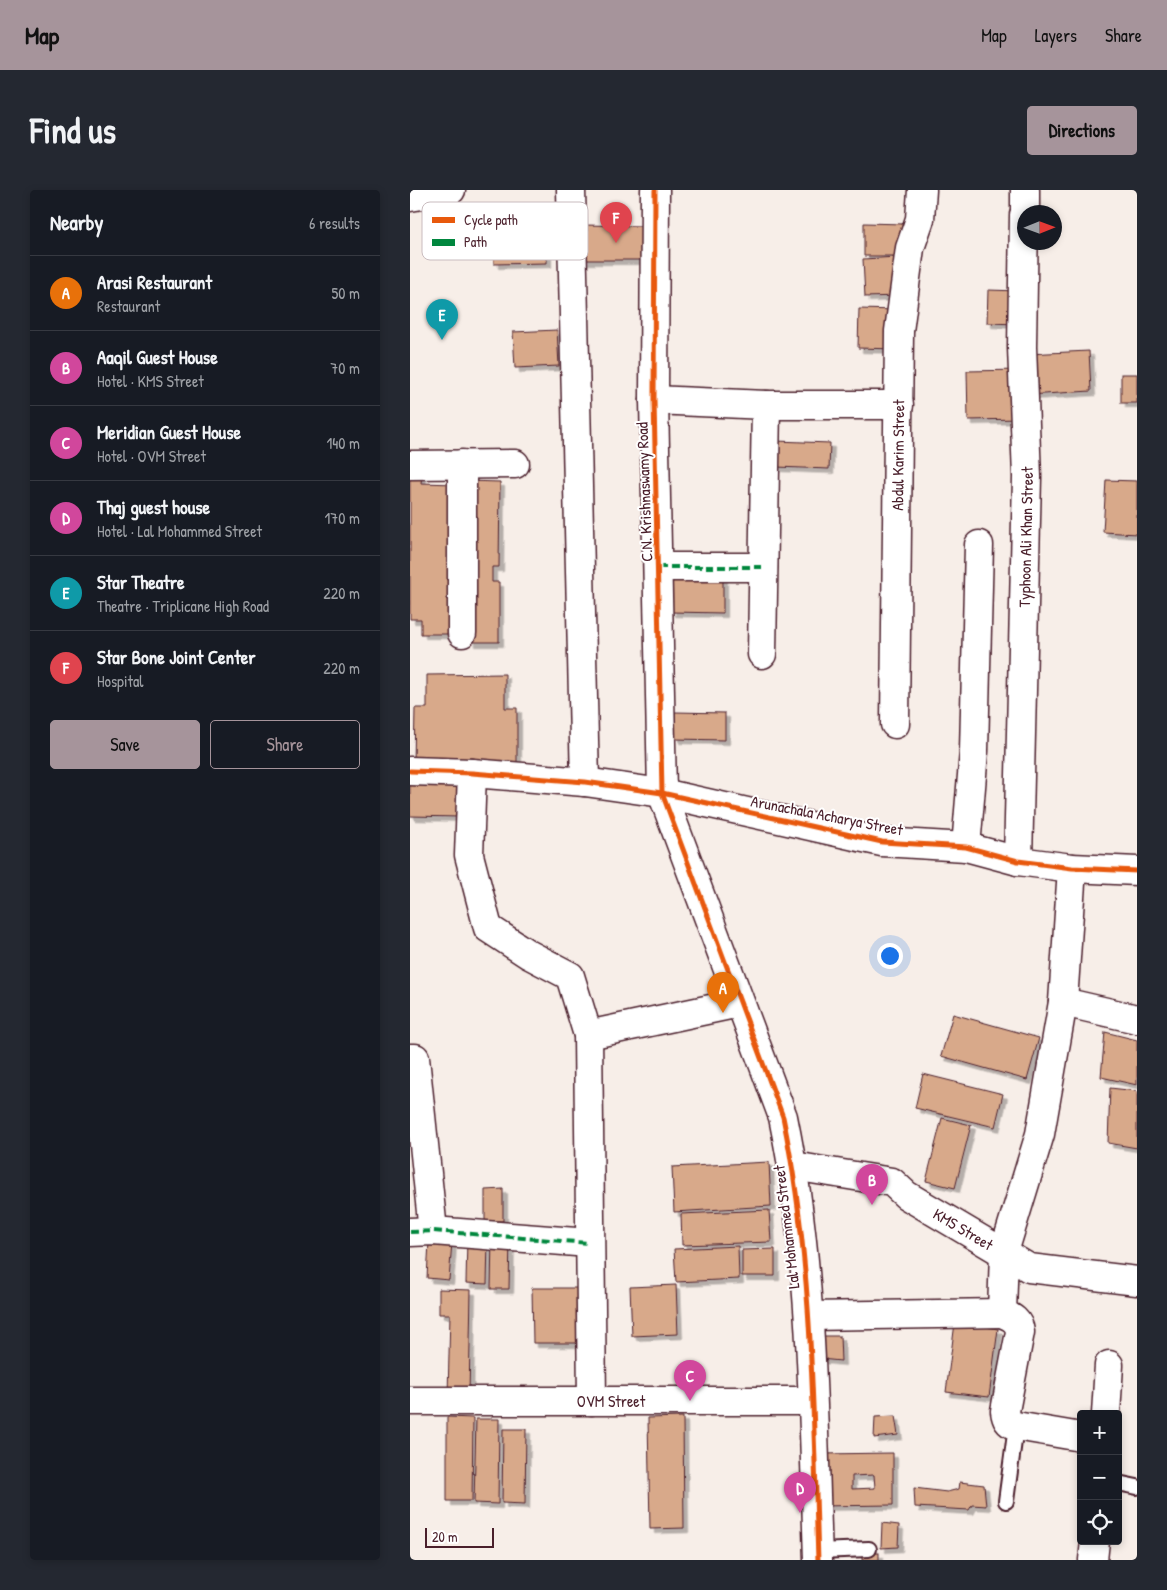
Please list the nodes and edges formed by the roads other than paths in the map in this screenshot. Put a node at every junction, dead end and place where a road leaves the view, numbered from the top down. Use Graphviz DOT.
graph roads {
  1 [pos="451,190"];
  2 [pos="655,190"];
  3 [pos="922,190"];
  4 [pos="1025,190"];
  5 [pos="410,197"];
  6 [pos="1024,205"];
  7 [pos="1023,250"];
  8 [pos="572,260"];
  9 [pos="654,400"];
  10 [pos="766,404"];
  11 [pos="899,405"];
  12 [pos="462,464"];
  13 [pos="515,464"];
  14 [pos="410,465"];
  15 [pos="979,545"];
  16 [pos="763,566"];
  17 [pos="658,567"];
  18 [pos="462,633"];
  19 [pos="762,654"];
  20 [pos="895,724"];
  21 [pos="410,771"];
  22 [pos="472,773"];
  23 [pos="584,782"];
  24 [pos="662,793"];
  25 [pos="966,848"];
  26 [pos="1018,861"];
  27 [pos="1072,868"];
  28 [pos="1137,871"];
  29 [pos="1063,1002"];
  30 [pos="739,1003"];
  31 [pos="1137,1019"];
  32 [pos="588,1035"];
  33 [pos="410,1058"];
  34 [pos="793,1166"];
  35 [pos="422,1232"];
  36 [pos="589,1243"];
  37 [pos="1004,1252"];
  38 [pos="1137,1280"];
  39 [pos="1002,1313"];
  40 [pos="810,1316"];
  41 [pos="1109,1365"];
  42 [pos="410,1401"];
  43 [pos="592,1401"];
  44 [pos="812,1401"];
  45 [pos="1106,1410"];
  46 [pos="1016,1426"];
  47 [pos="1077,1436"];
  48 [pos="1122,1484"];
  49 [pos="1137,1487"];
  50 [pos="1006,1500"];
  51 [pos="1095,1545"];
  52 [pos="869,1549"];
  53 [pos="818,1556"];
  54 [pos="1093,1560"];
  1 -- 5 [label="street"];
  2 -- 9 [label="street, C.N. Krishnaswamy Road"];
  3 -- 11 [label="street, Abdul Karim Street"];
  4 -- 6 [label="street, Typhoon Ali Khan Street"];
  7 -- 26 [label="street, Typhoon Ali Khan Street"];
  8 -- 23 [label="street"];
  9 -- 10 [label="street"];
  9 -- 17 [label="street, C.N. Krishnaswamy Road"];
  10 -- 11 [label="street"];
  10 -- 16 [label="street"];
  11 -- 20 [label="street, Abdul Karim Street"];
  12 -- 13 [label="street"];
  12 -- 14 [label="street"];
  12 -- 18 [label="street"];
  15 -- 25 [label="street"];
  16 -- 17 [label="street"];
  16 -- 19 [label="street"];
  17 -- 24 [label="street, C.N. Krishnaswamy Road"];
  21 -- 22 [label="street, Arunachala Acharya Street"];
  22 -- 23 [label="street, Arunachala Acharya Street"];
  22 -- 32 [label="street"];
  23 -- 24 [label="street, Arunachala Acharya Street"];
  24 -- 25 [label="street, Arunachala Acharya Street"];
  24 -- 30 [label="street, Lal Mohammed Street"];
  25 -- 26 [label="street, Arunachala Acharya Street"];
  26 -- 27 [label="street, Arunachala Acharya Street"];
  27 -- 28 [label="street, Arunachala Acharya Street"];
  27 -- 29 [label="street"];
  29 -- 31 [label="street"];
  29 -- 37 [label="street"];
  30 -- 32 [label="street"];
  30 -- 34 [label="street, Lal Mohammed Street"];
  32 -- 36 [label="street"];
  33 -- 35 [label="street"];
  34 -- 37 [label="street, KMS Street"];
  34 -- 40 [label="street, Lal Mohammed Street"];
  35 -- 36 [label="street"];
  36 -- 43 [label="street"];
  37 -- 38 [label="street, KMS Street"];
  37 -- 39 [label="street"];
  39 -- 40 [label="street"];
  39 -- 46 [label="street"];
  40 -- 44 [label="street, Lal Mohammed Street"];
  41 -- 45 [label="street"];
  42 -- 43 [label="street, OVM Street"];
  43 -- 44 [label="street, OVM Street"];
  44 -- 53 [label="street, Lal Mohammed Street"];
  46 -- 47 [label="street"];
  46 -- 50 [label="lane"];
  48 -- 49 [label="lane"];
  51 -- 54 [label="street"];
  52 -- 53 [label="lane"];
}
